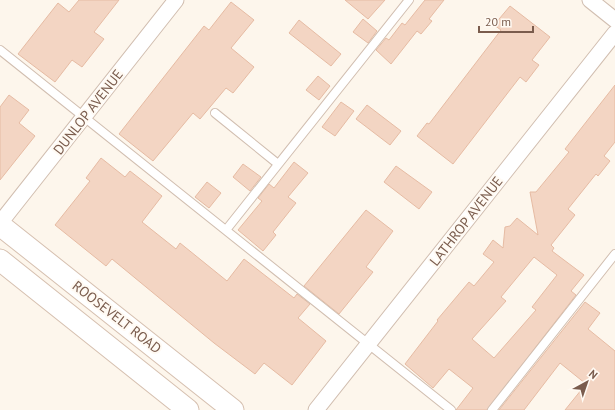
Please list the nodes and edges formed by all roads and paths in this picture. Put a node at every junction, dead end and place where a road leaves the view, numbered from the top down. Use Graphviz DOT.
graph roads {
  1 [pos="176,0"];
  2 [pos="408,0"];
  3 [pos="590,0"];
  4 [pos="615,20"];
  5 [pos="615,33"];
  6 [pos="0,50"];
  7 [pos="215,114"];
  8 [pos="84,116"];
  9 [pos="278,164"];
  10 [pos="0,224"];
  11 [pos="226,230"];
  12 [pos="615,254"];
  13 [pos="0,260"];
  14 [pos="369,344"];
  15 [pos="188,410"];
  16 [pos="233,410"];
  17 [pos="316,410"];
  18 [pos="451,410"];
  19 [pos="492,410"];
  1 -- 8 [label="street, DUNLOP AVENUE"];
  2 -- 9 [label="lane"];
  3 -- 4 [label="street"];
  5 -- 14 [label="street, LATHROP AVENUE"];
  6 -- 8 [label="lane"];
  7 -- 9 [label="lane"];
  8 -- 10 [label="street, DUNLOP AVENUE"];
  8 -- 11 [label="lane"];
  9 -- 11 [label="lane"];
  10 -- 16 [label="main road, ROOSEVELT ROAD"];
  11 -- 14 [label="lane"];
  12 -- 19 [label="lane"];
  13 -- 15 [label="main road, ROOSEVELT ROAD"];
  14 -- 17 [label="street, LATHROP AVENUE"];
  14 -- 18 [label="lane"];
}
